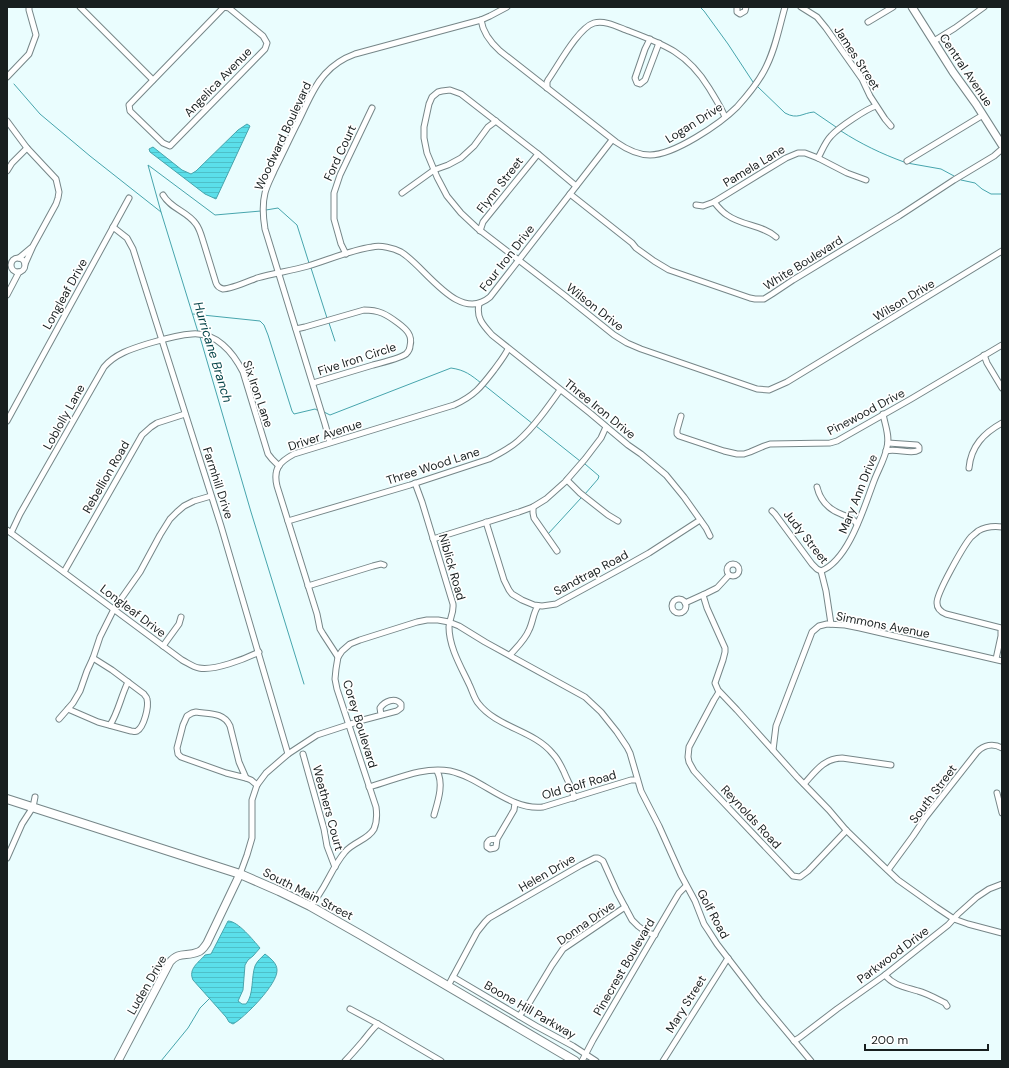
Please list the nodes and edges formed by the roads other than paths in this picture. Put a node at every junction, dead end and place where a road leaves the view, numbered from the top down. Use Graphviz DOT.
graph roads {
  1 [pos="29,7"];
  2 [pos="80,7"];
  3 [pos="507,7"];
  4 [pos="737,7"];
  5 [pos="746,7"];
  6 [pos="785,7"];
  7 [pos="801,7"];
  8 [pos="893,7"];
  9 [pos="912,7"];
  10 [pos="984,7"];
  11 [pos="481,20"];
  12 [pos="868,22"];
  13 [pos="650,39"];
  14 [pos="934,41"];
  15 [pos="659,42"];
  16 [pos="7,76"];
  17 [pos="153,80"];
  18 [pos="547,88"];
  19 [pos="876,106"];
  20 [pos="372,108"];
  21 [pos="983,115"];
  22 [pos="725,117"];
  23 [pos="496,120"];
  24 [pos="7,121"];
  25 [pos="891,126"];
  26 [pos="612,140"];
  27 [pos="1002,145"];
  28 [pos="27,148"];
  29 [pos="1002,149"];
  30 [pos="538,154"];
  31 [pos="818,158"];
  32 [pos="907,161"];
  33 [pos="434,170"];
  34 [pos="7,171"];
  35 [pos="866,180"];
  36 [pos="576,186"];
  37 [pos="402,193"];
  38 [pos="570,194"];
  39 [pos="163,195"];
  40 [pos="129,198"];
  41 [pos="714,202"];
  42 [pos="696,205"];
  43 [pos="113,227"];
  44 [pos="480,231"];
  45 [pos="776,237"];
  46 [pos="33,246"];
  47 [pos="1002,251"];
  48 [pos="346,254"];
  49 [pos="19,258"];
  50 [pos="518,261"];
  51 [pos="25,264"];
  52 [pos="7,267"];
  53 [pos="17,272"];
  54 [pos="278,273"];
  55 [pos="7,295"];
  56 [pos="478,304"];
  57 [pos="296,329"];
  58 [pos="162,340"];
  59 [pos="1002,345"];
  60 [pos="508,349"];
  61 [pos="984,355"];
  62 [pos="313,383"];
  63 [pos="1002,388"];
  64 [pos="560,390"];
  65 [pos="185,414"];
  66 [pos="883,414"];
  67 [pos="681,416"];
  68 [pos="7,421"];
  69 [pos="1002,423"];
  70 [pos="606,427"];
  71 [pos="330,442"];
  72 [pos="888,443"];
  73 [pos="886,451"];
  74 [pos="279,466"];
  75 [pos="970,468"];
  76 [pos="567,480"];
  77 [pos="415,484"];
  78 [pos="817,486"];
  79 [pos="210,496"];
  80 [pos="533,507"];
  81 [pos="772,511"];
  82 [pos="700,520"];
  83 [pos="288,521"];
  84 [pos="618,521"];
  85 [pos="486,522"];
  86 [pos="858,524"];
  87 [pos="1002,527"];
  88 [pos="9,532"];
  89 [pos="710,536"];
  90 [pos="433,539"];
  91 [pos="557,551"];
  92 [pos="384,565"];
  93 [pos="821,571"];
  94 [pos="64,572"];
  95 [pos="729,575"];
  96 [pos="308,586"];
  97 [pos="702,595"];
  98 [pos="685,603"];
  99 [pos="538,606"];
  100 [pos="114,609"];
  101 [pos="181,617"];
  102 [pos="449,622"];
  103 [pos="831,624"];
  104 [pos="1001,628"];
  105 [pos="163,646"];
  106 [pos="259,652"];
  107 [pos="510,655"];
  108 [pos="338,657"];
  109 [pos="93,658"];
  110 [pos="996,659"];
  111 [pos="1002,661"];
  112 [pos="128,682"];
  113 [pos="720,692"];
  114 [pos="68,709"];
  115 [pos="381,715"];
  116 [pos="59,719"];
  117 [pos="349,724"];
  118 [pos="110,725"];
  119 [pos="1002,748"];
  120 [pos="772,750"];
  121 [pos="288,754"];
  122 [pos="303,754"];
  123 [pos="891,765"];
  124 [pos="437,771"];
  125 [pos="246,778"];
  126 [pos="637,780"];
  127 [pos="804,784"];
  128 [pos="257,785"];
  129 [pos="369,787"];
  130 [pos="997,793"];
  131 [pos="35,797"];
  132 [pos="574,798"];
  133 [pos="7,799"];
  134 [pos="515,803"];
  135 [pos="33,808"];
  136 [pos="1002,813"];
  137 [pos="434,815"];
  138 [pos="846,830"];
  139 [pos="497,839"];
  140 [pos="7,858"];
  141 [pos="335,867"];
  142 [pos="888,870"];
  143 [pos="240,874"];
  144 [pos="1002,884"];
  145 [pos="686,886"];
  146 [pos="310,906"];
  147 [pos="625,907"];
  148 [pos="954,919"];
  149 [pos="1002,932"];
  150 [pos="654,935"];
  151 [pos="728,958"];
  152 [pos="885,974"];
  153 [pos="453,977"];
  154 [pos="448,986"];
  155 [pos="947,1006"];
  156 [pos="350,1009"];
  157 [pos="519,1016"];
  158 [pos="378,1024"];
  159 [pos="794,1040"];
  160 [pos="585,1054"];
  161 [pos="118,1061"];
  162 [pos="345,1061"];
  163 [pos="441,1061"];
  164 [pos="576,1061"];
  165 [pos="582,1061"];
  166 [pos="596,1061"];
  167 [pos="663,1061"];
  168 [pos="811,1061"];
  1 -- 16 [label="street"];
  2 -- 17 [label="street"];
  3 -- 11 [label="street, Woodward Boulevard"];
  4 -- 5 [label="street"];
  6 -- 22 [label="street, Logan Drive"];
  7 -- 19 [label="street, James Street"];
  8 -- 12 [label="street"];
  9 -- 14 [label="street, Central Avenue"];
  10 -- 14 [label="street"];
  11 -- 18 [label="street, Logan Drive"];
  11 -- 54 [label="street, Woodward Boulevard"];
  13 -- 15 [label="street"];
  13 -- 15 [label="street"];
  13 -- 18 [label="street"];
  14 -- 21 [label="street, Central Avenue"];
  15 -- 22 [label="street"];
  17 -- 17 [label="street, Angelica Avenue"];
  18 -- 26 [label="street, Logan Drive"];
  19 -- 25 [label="street, James Street"];
  19 -- 31 [label="street"];
  20 -- 48 [label="street, Ford Court"];
  21 -- 27 [label="street, Central Avenue"];
  21 -- 32 [label="street"];
  22 -- 26 [label="street, Logan Drive"];
  23 -- 30 [label="street, Wilson Drive"];
  23 -- 33 [label="street"];
  23 -- 33 [label="street, Wilson Drive"];
  24 -- 28 [label="street"];
  26 -- 36 [label="street, Four Iron Drive"];
  28 -- 34 [label="street"];
  28 -- 46 [label="street"];
  29 -- 38 [label="street, White Boulevard"];
  30 -- 36 [label="street, Wilson Drive"];
  30 -- 44 [label="street, Flynn Street"];
  31 -- 35 [label="street, Pamela Lane"];
  31 -- 41 [label="street, Pamela Lane"];
  33 -- 37 [label="street"];
  33 -- 44 [label="street, Wilson Drive"];
  36 -- 38 [label="street, Four Iron Drive"];
  38 -- 50 [label="street, Four Iron Drive"];
  39 -- 54 [label="street, Four Iron Drive"];
  40 -- 43 [label="street, Longleaf Drive"];
  41 -- 42 [label="street, Pamela Lane"];
  41 -- 45 [label="street"];
  43 -- 58 [label="street, Farmhill Drive"];
  43 -- 68 [label="street, Longleaf Drive"];
  44 -- 50 [label="street, Wilson Drive"];
  46 -- 49 [label="street"];
  46 -- 51 [label="street"];
  47 -- 50 [label="street, Wilson Drive"];
  48 -- 54 [label="street, Four Iron Drive"];
  48 -- 56 [label="street, Four Iron Drive"];
  49 -- 51 [label="street"];
  49 -- 53 [label="street"];
  50 -- 56 [label="street, Four Iron Drive"];
  51 -- 53 [label="street"];
  52 -- 53 [label="street"];
  53 -- 55 [label="street"];
  54 -- 57 [label="street, Woodward Boulevard"];
  56 -- 60 [label="street, Three Iron Drive"];
  57 -- 62 [label="street, Woodward Boulevard"];
  57 -- 62 [label="street, Five Iron Circle"];
  58 -- 65 [label="street, Farmhill Drive"];
  58 -- 74 [label="street, Six Iron Lane"];
  58 -- 88 [label="street, Loblolly Lane"];
  59 -- 61 [label="street, Pinewood Drive"];
  60 -- 64 [label="street, Three Iron Drive"];
  60 -- 71 [label="street, Driver Avenue"];
  61 -- 63 [label="street"];
  61 -- 66 [label="street, Pinewood Drive"];
  62 -- 71 [label="street, Woodward Boulevard"];
  64 -- 70 [label="street, Three Iron Drive"];
  64 -- 77 [label="street, Three Wood Lane"];
  65 -- 79 [label="street, Farmhill Drive"];
  65 -- 94 [label="street, Rebellion Road"];
  66 -- 67 [label="street, Pinewood Drive"];
  66 -- 72 [label="street, Mary Ann Drive"];
  69 -- 75 [label="street"];
  70 -- 76 [label="street"];
  70 -- 82 [label="street, Three Iron Drive"];
  71 -- 74 [label="street, Driver Avenue"];
  72 -- 73 [label="street, Mary Ann Drive"];
  72 -- 73 [label="street"];
  73 -- 86 [label="street, Mary Ann Drive"];
  74 -- 83 [label="street, Driver Avenue"];
  76 -- 80 [label="street"];
  76 -- 84 [label="street"];
  77 -- 83 [label="street, Three Wood Lane"];
  77 -- 90 [label="street, Niblick Road"];
  78 -- 86 [label="street"];
  79 -- 100 [label="street"];
  79 -- 106 [label="street, Farmhill Drive"];
  80 -- 85 [label="street"];
  80 -- 91 [label="street"];
  81 -- 93 [label="street, Judy Street"];
  82 -- 89 [label="street, Three Iron Drive"];
  82 -- 99 [label="street, Sandtrap Road"];
  83 -- 96 [label="street, Driver Avenue"];
  85 -- 90 [label="street"];
  85 -- 99 [label="street"];
  86 -- 93 [label="street, Mary Ann Drive"];
  87 -- 104 [label="street"];
  88 -- 94 [label="street, Longleaf Drive"];
  90 -- 102 [label="street, Niblick Road"];
  92 -- 96 [label="street"];
  93 -- 103 [label="street, Judy Street"];
  94 -- 100 [label="street, Longleaf Drive"];
  95 -- 97 [label="street"];
  96 -- 108 [label="street, Driver Avenue"];
  97 -- 98 [label="street"];
  97 -- 113 [label="street"];
  99 -- 107 [label="street"];
  100 -- 105 [label="street, Longleaf Drive"];
  100 -- 109 [label="street"];
  101 -- 105 [label="street"];
  102 -- 107 [label="street"];
  102 -- 108 [label="street"];
  102 -- 132 [label="street, Niblick Road"];
  103 -- 110 [label="street, Simmons Avenue"];
  103 -- 120 [label="street, Simmons Avenue"];
  104 -- 110 [label="street"];
  105 -- 106 [label="street, Longleaf Drive"];
  106 -- 121 [label="street, Farmhill Drive"];
  107 -- 126 [label="street"];
  108 -- 117 [label="street, Corey Boulevard"];
  109 -- 112 [label="street"];
  109 -- 114 [label="street"];
  110 -- 111 [label="street, Simmons Avenue"];
  112 -- 118 [label="street"];
  112 -- 118 [label="street"];
  113 -- 120 [label="street"];
  113 -- 138 [label="street, Reynolds Road"];
  114 -- 116 [label="street"];
  114 -- 118 [label="street"];
  115 -- 117 [label="street"];
  117 -- 121 [label="street"];
  117 -- 129 [label="street, Corey Boulevard"];
  119 -- 142 [label="street, South Street"];
  120 -- 127 [label="street"];
  121 -- 128 [label="street"];
  122 -- 141 [label="street, Weathers Court"];
  123 -- 127 [label="street"];
  124 -- 129 [label="street, Old Golf Road"];
  124 -- 134 [label="street, Old Golf Road"];
  124 -- 137 [label="street"];
  125 -- 125 [label="street"];
  125 -- 128 [label="street"];
  126 -- 132 [label="street, Old Golf Road"];
  126 -- 145 [label="street, Golf Road"];
  127 -- 138 [label="street"];
  128 -- 143 [label="street"];
  129 -- 141 [label="street, Corey Boulevard"];
  130 -- 136 [label="street"];
  131 -- 135 [label="street"];
  132 -- 134 [label="street, Old Golf Road"];
  133 -- 135 [label="main road, South Main Street"];
  134 -- 139 [label="street"];
  135 -- 140 [label="street"];
  135 -- 143 [label="main road, South Main Street"];
  138 -- 142 [label="street"];
  141 -- 146 [label="street, Corey Boulevard"];
  142 -- 148 [label="street"];
  143 -- 146 [label="main road, South Main Street"];
  143 -- 161 [label="street, Luden Drive"];
  144 -- 148 [label="street, Parkwood Drive"];
  145 -- 150 [label="street, Pinecrest Boulevard"];
  145 -- 151 [label="street, Golf Road"];
  146 -- 154 [label="main road, South Main Street"];
  147 -- 150 [label="street, Helen Drive"];
  147 -- 153 [label="street, Helen Drive"];
  147 -- 157 [label="street, Donna Drive"];
  148 -- 149 [label="street"];
  148 -- 152 [label="street, Parkwood Drive"];
  150 -- 160 [label="street, Pinecrest Boulevard"];
  151 -- 159 [label="street, Golf Road"];
  151 -- 167 [label="street, Mary Street"];
  152 -- 155 [label="street"];
  152 -- 159 [label="street, Parkwood Drive"];
  153 -- 154 [label="street, Helen Drive"];
  153 -- 157 [label="street, Boone Hill Parkway"];
  154 -- 164 [label="main road, South Main Street"];
  156 -- 158 [label="street"];
  157 -- 160 [label="street, Boone Hill Parkway"];
  158 -- 162 [label="street"];
  158 -- 163 [label="street"];
  159 -- 168 [label="street, Golf Road"];
  160 -- 165 [label="street, Pinecrest Boulevard"];
  160 -- 166 [label="street, Boone Hill Parkway"];
}
